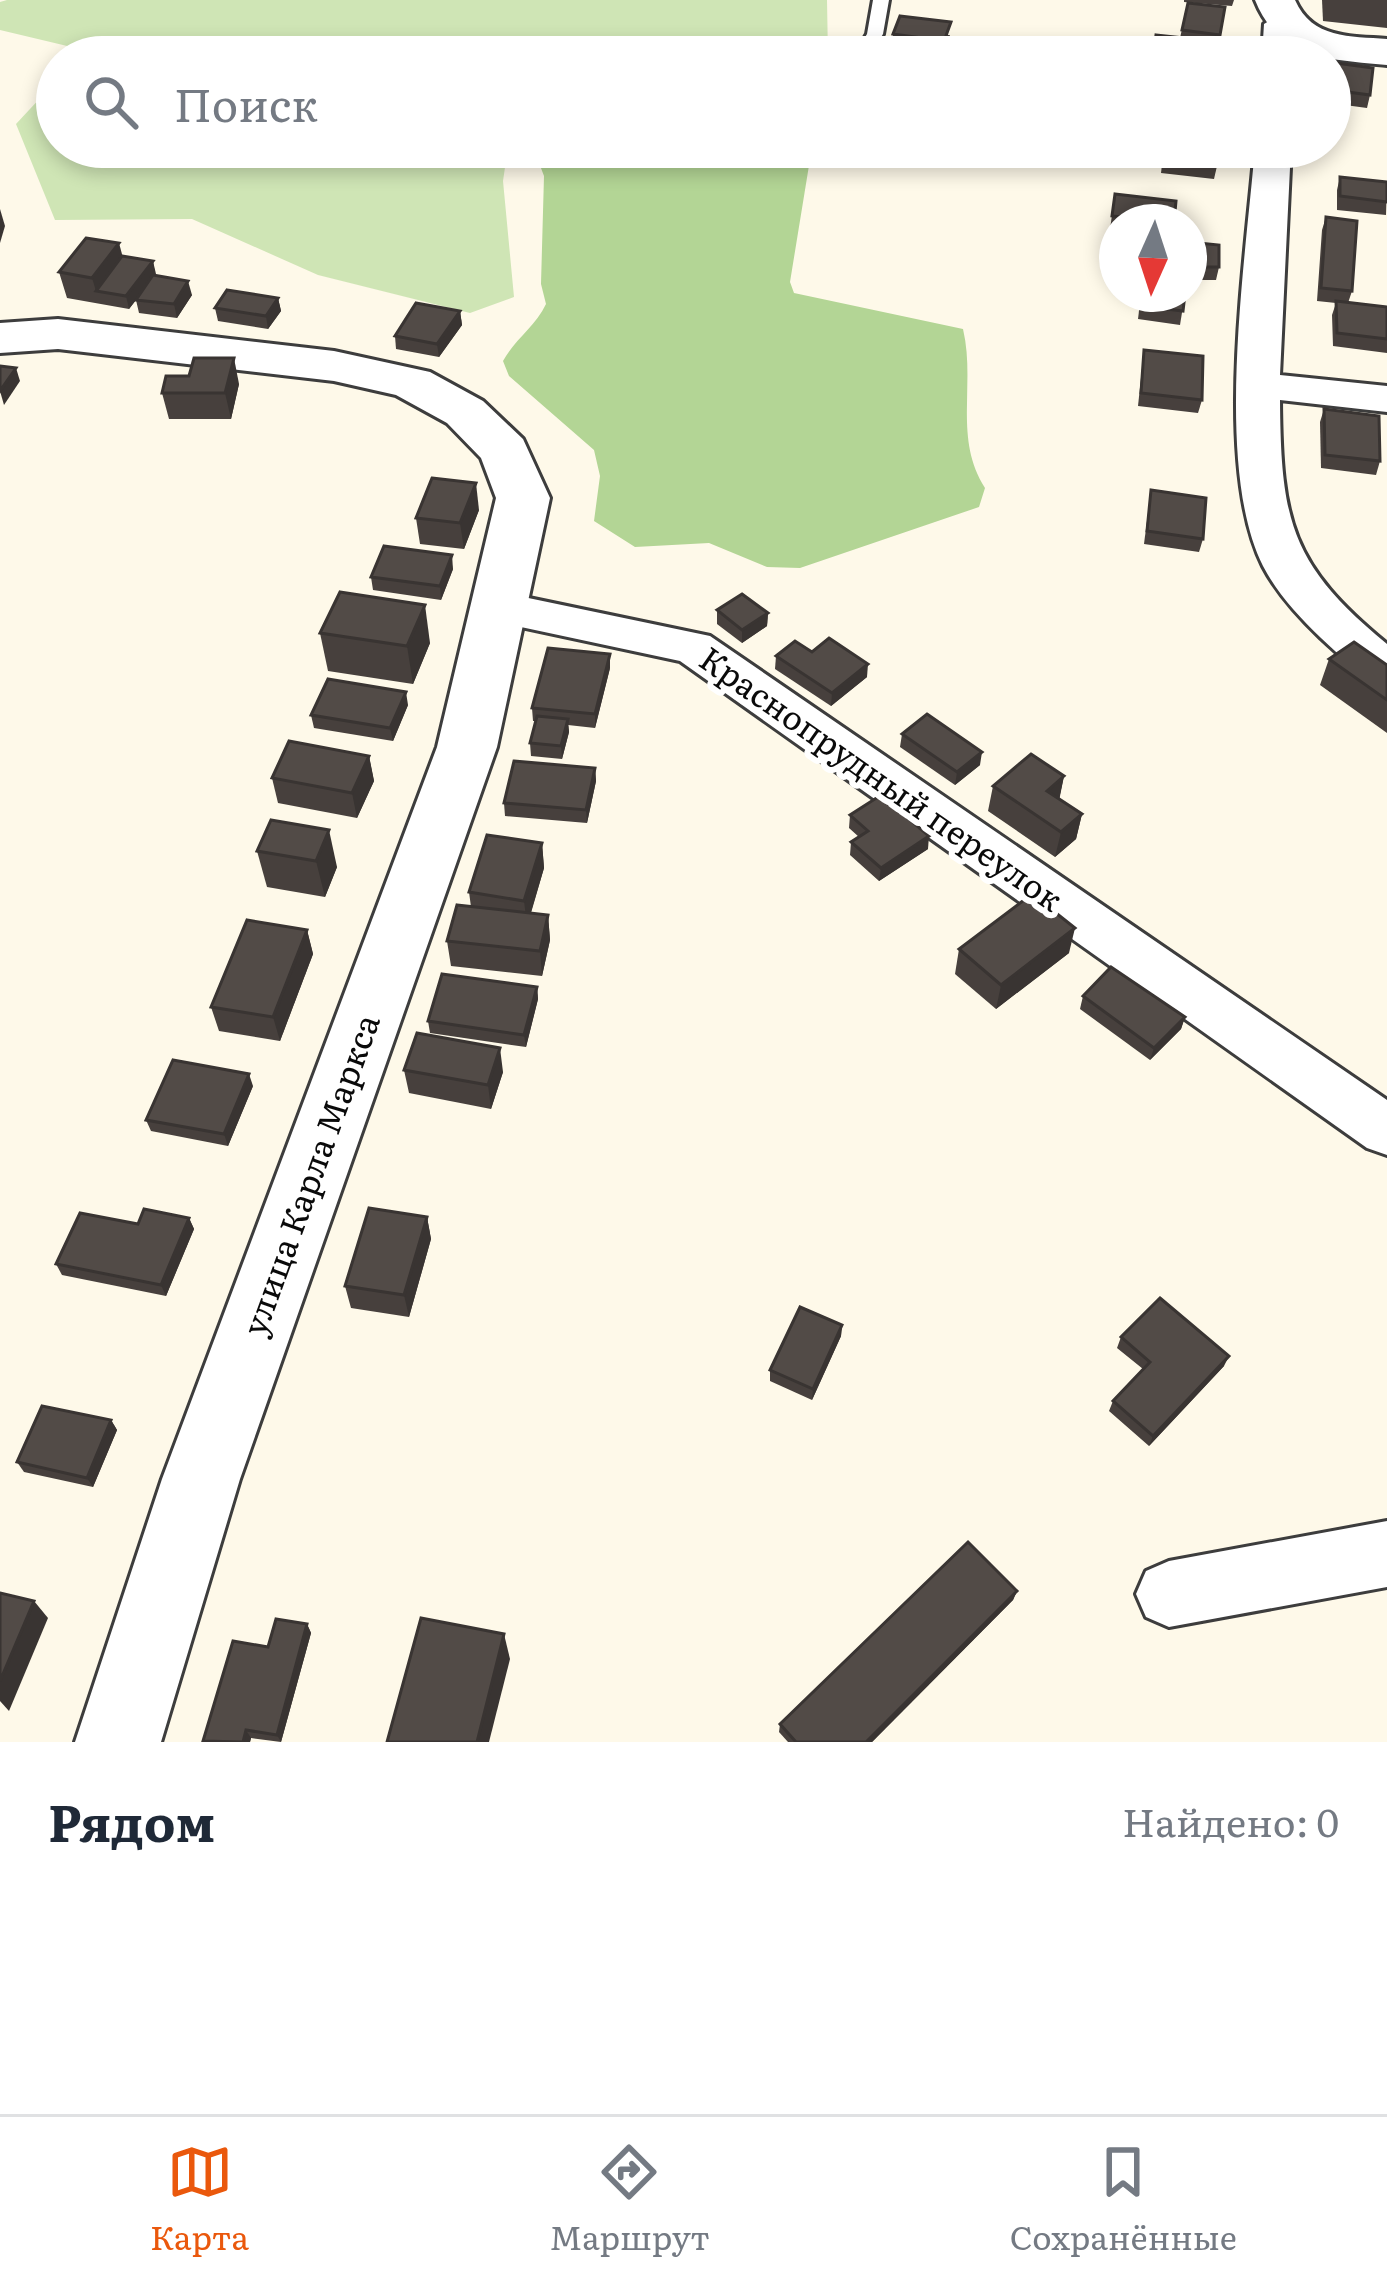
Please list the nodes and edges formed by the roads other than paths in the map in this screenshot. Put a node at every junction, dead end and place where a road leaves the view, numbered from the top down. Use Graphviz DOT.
graph roads {
  1 [pos="881,0"];
  2 [pos="874,36"];
  3 [pos="1351,48"];
  4 [pos="1387,52"];
  5 [pos="1273,168"];
  6 [pos="0,338"];
  7 [pos="1259,385"];
  8 [pos="1387,399"];
  9 [pos="500,608"];
  10 [pos="1387,669"];
  11 [pos="1387,1131"];
  12 [pos="1387,1554"];
  13 [pos="1169,1594"];
  14 [pos="118,1742"];
  1 -- 2 [label="lane"];
  3 -- 4 [label="street"];
  5 -- 7 [label="street"];
  6 -- 9 [label="street"];
  7 -- 8 [label="street"];
  7 -- 10 [label="street"];
  9 -- 11 [label="street, Краснопрудный переулок"];
  9 -- 14 [label="street, улица Карла Маркса"];
  12 -- 13 [label="street"];
}
